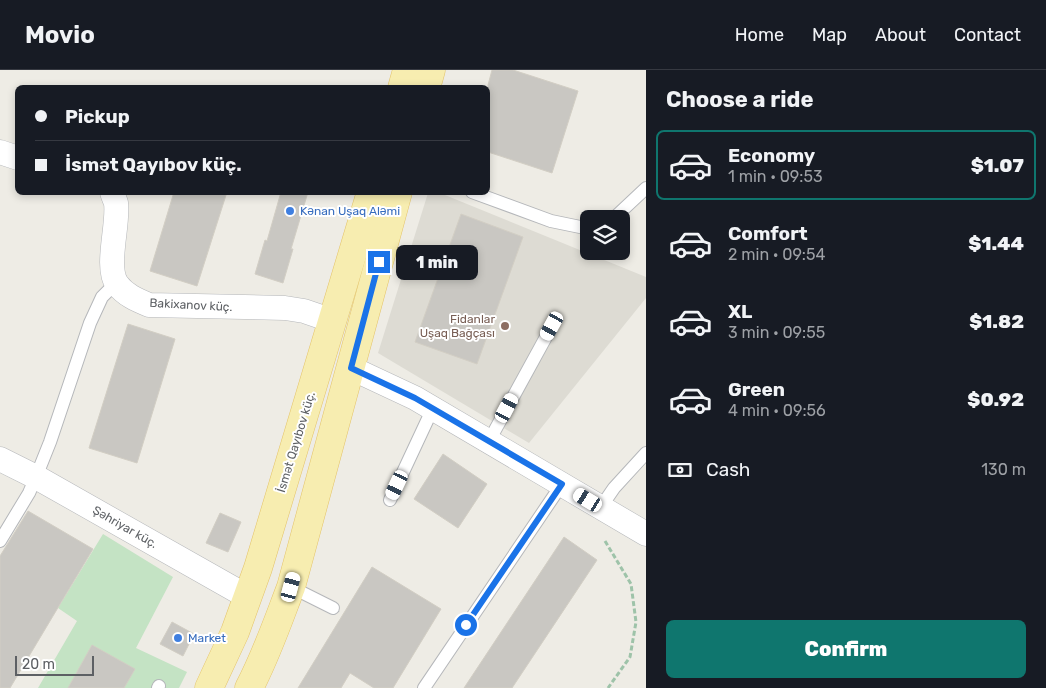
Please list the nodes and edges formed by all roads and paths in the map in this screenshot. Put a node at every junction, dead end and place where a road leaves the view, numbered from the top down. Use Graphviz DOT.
graph roads {
  1 [pos="407,70"];
  2 [pos="431,70"];
  3 [pos="403,85"];
  4 [pos="427,85"];
  5 [pos="0,152"];
  6 [pos="15,157"];
  7 [pos="646,188"];
  8 [pos="113,195"];
  9 [pos="370,195"];
  10 [pos="397,195"];
  11 [pos="480,195"];
  12 [pos="623,210"];
  13 [pos="580,227"];
  14 [pos="116,283"];
  15 [pos="333,321"];
  16 [pos="552,326"];
  17 [pos="351,368"];
  18 [pos="432,408"];
  19 [pos="490,441"];
  20 [pos="646,453"];
  21 [pos="0,459"];
  22 [pos="36,477"];
  23 [pos="562,484"];
  24 [pos="390,500"];
  25 [pos="601,507"];
  26 [pos="646,534"];
  27 [pos="0,541"];
  28 [pos="291,587"];
  29 [pos="248,597"];
  30 [pos="333,608"];
  31 [pos="209,688"];
  32 [pos="249,688"];
  33 [pos="424,688"];
  34 [pos="608,688"];
  1 -- 3 [label="main road"];
  2 -- 4 [label="main road"];
  5 -- 6 [label="street"];
  7 -- 12 [label="lane"];
  8 -- 14 [label="street"];
  9 -- 15 [label="main road, İsmət Qayıbov küç."];
  10 -- 17 [label="main road"];
  11 -- 13 [label="lane"];
  14 -- 15 [label="street, Bakixanov küç."];
  14 -- 22 [label="lane"];
  15 -- 29 [label="main road, İsmət Qayıbov küç."];
  16 -- 19 [label="lane"];
  17 -- 18 [label="street"];
  17 -- 28 [label="main road"];
  18 -- 19 [label="street"];
  18 -- 24 [label="lane"];
  19 -- 23 [label="street"];
  20 -- 25 [label="lane"];
  21 -- 22 [label="street, Şəhriyar küç."];
  22 -- 27 [label="lane"];
  22 -- 29 [label="street, Şəhriyar küç."];
  23 -- 25 [label="street"];
  23 -- 33 [label="lane"];
  25 -- 26 [label="street"];
  25 -- 34 [label="path"];
  28 -- 30 [label="lane"];
  28 -- 32 [label="main road"];
  29 -- 31 [label="main road, İsmət Qayıbov küç."];
}
